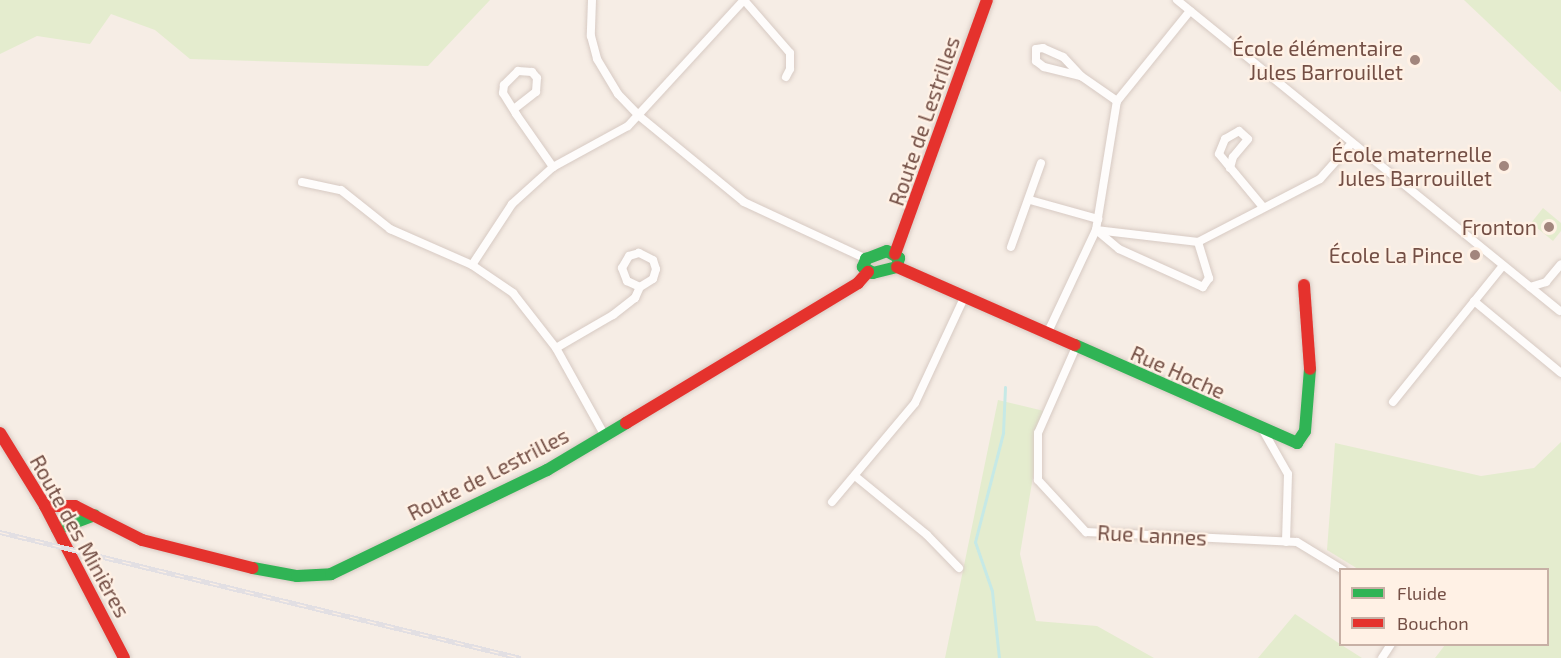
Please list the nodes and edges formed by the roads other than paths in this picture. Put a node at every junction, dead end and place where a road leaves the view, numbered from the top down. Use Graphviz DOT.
graph roads {
  1 [pos="592,0"];
  2 [pos="744,0"];
  3 [pos="987,0"];
  4 [pos="1177,0"];
  5 [pos="1190,11"];
  6 [pos="1081,76"];
  7 [pos="786,77"];
  8 [pos="1117,101"];
  9 [pos="513,109"];
  10 [pos="638,115"];
  11 [pos="1352,143"];
  12 [pos="1041,163"];
  13 [pos="553,167"];
  14 [pos="1230,168"];
  15 [pos="302,182"];
  16 [pos="1030,200"];
  17 [pos="1263,207"];
  18 [pos="1098,219"];
  19 [pos="1096,230"];
  20 [pos="1198,242"];
  21 [pos="1011,247"];
  22 [pos="866,259"];
  23 [pos="896,260"];
  24 [pos="1561,264"];
  25 [pos="472,265"];
  26 [pos="1502,267"];
  27 [pos="868,272"];
  28 [pos="1304,285"];
  29 [pos="640,287"];
  30 [pos="1530,287"];
  31 [pos="964,298"];
  32 [pos="1474,301"];
  33 [pos="1560,311"];
  34 [pos="1047,334"];
  35 [pos="1076,347"];
  36 [pos="556,348"];
  37 [pos="1561,373"];
  38 [pos="1393,402"];
  39 [pos="1264,432"];
  40 [pos="0,433"];
  41 [pos="605,436"];
  42 [pos="855,476"];
  43 [pos="832,502"];
  44 [pos="45,506"];
  45 [pos="95,515"];
  46 [pos="57,529"];
  47 [pos="1286,542"];
  48 [pos="959,568"];
  49 [pos="1340,568"];
  50 [pos="124,658"];
  1 -- 10 [label="street"];
  2 -- 7 [label="street"];
  2 -- 10 [label="street"];
  3 -- 23 [label="street, Route de Lestrilles"];
  4 -- 5 [label="street"];
  5 -- 8 [label="street"];
  5 -- 11 [label="street"];
  6 -- 6 [label="street"];
  6 -- 8 [label="street"];
  8 -- 18 [label="street"];
  9 -- 9 [label="street"];
  9 -- 13 [label="street"];
  10 -- 13 [label="street"];
  10 -- 22 [label="street"];
  11 -- 17 [label="street"];
  11 -- 26 [label="street"];
  12 -- 16 [label="street"];
  13 -- 25 [label="street"];
  14 -- 17 [label="street"];
  15 -- 25 [label="street"];
  16 -- 18 [label="street"];
  16 -- 21 [label="street"];
  17 -- 20 [label="street"];
  18 -- 19 [label="street"];
  19 -- 20 [label="street"];
  19 -- 20 [label="street"];
  19 -- 34 [label="street"];
  22 -- 23 [label="street"];
  22 -- 27 [label="street"];
  23 -- 27 [label="street"];
  23 -- 31 [label="street, Rue Hoche"];
  24 -- 30 [label="street"];
  25 -- 36 [label="street"];
  26 -- 30 [label="street"];
  26 -- 32 [label="street"];
  27 -- 41 [label="street, Route de Lestrilles"];
  28 -- 39 [label="street, Rue Hoche"];
  29 -- 29 [label="street"];
  29 -- 36 [label="street"];
  30 -- 33 [label="street"];
  31 -- 34 [label="street, Rue Hoche"];
  31 -- 42 [label="street"];
  32 -- 37 [label="street"];
  32 -- 38 [label="street"];
  34 -- 35 [label="street, Rue Hoche"];
  35 -- 39 [label="street, Rue Hoche"];
  35 -- 47 [label="street, Rue Lannes"];
  36 -- 41 [label="street"];
  39 -- 47 [label="street"];
  40 -- 44 [label="street, Route des Minières"];
  41 -- 45 [label="street, Route de Lestrilles"];
  42 -- 43 [label="street"];
  42 -- 48 [label="street"];
  44 -- 45 [label="street, Route de Lestrilles"];
  44 -- 46 [label="street, Route des Minières"];
  45 -- 46 [label="street"];
  46 -- 50 [label="street, Route des Minières"];
  47 -- 49 [label="street, Rue Lannes"];
}
